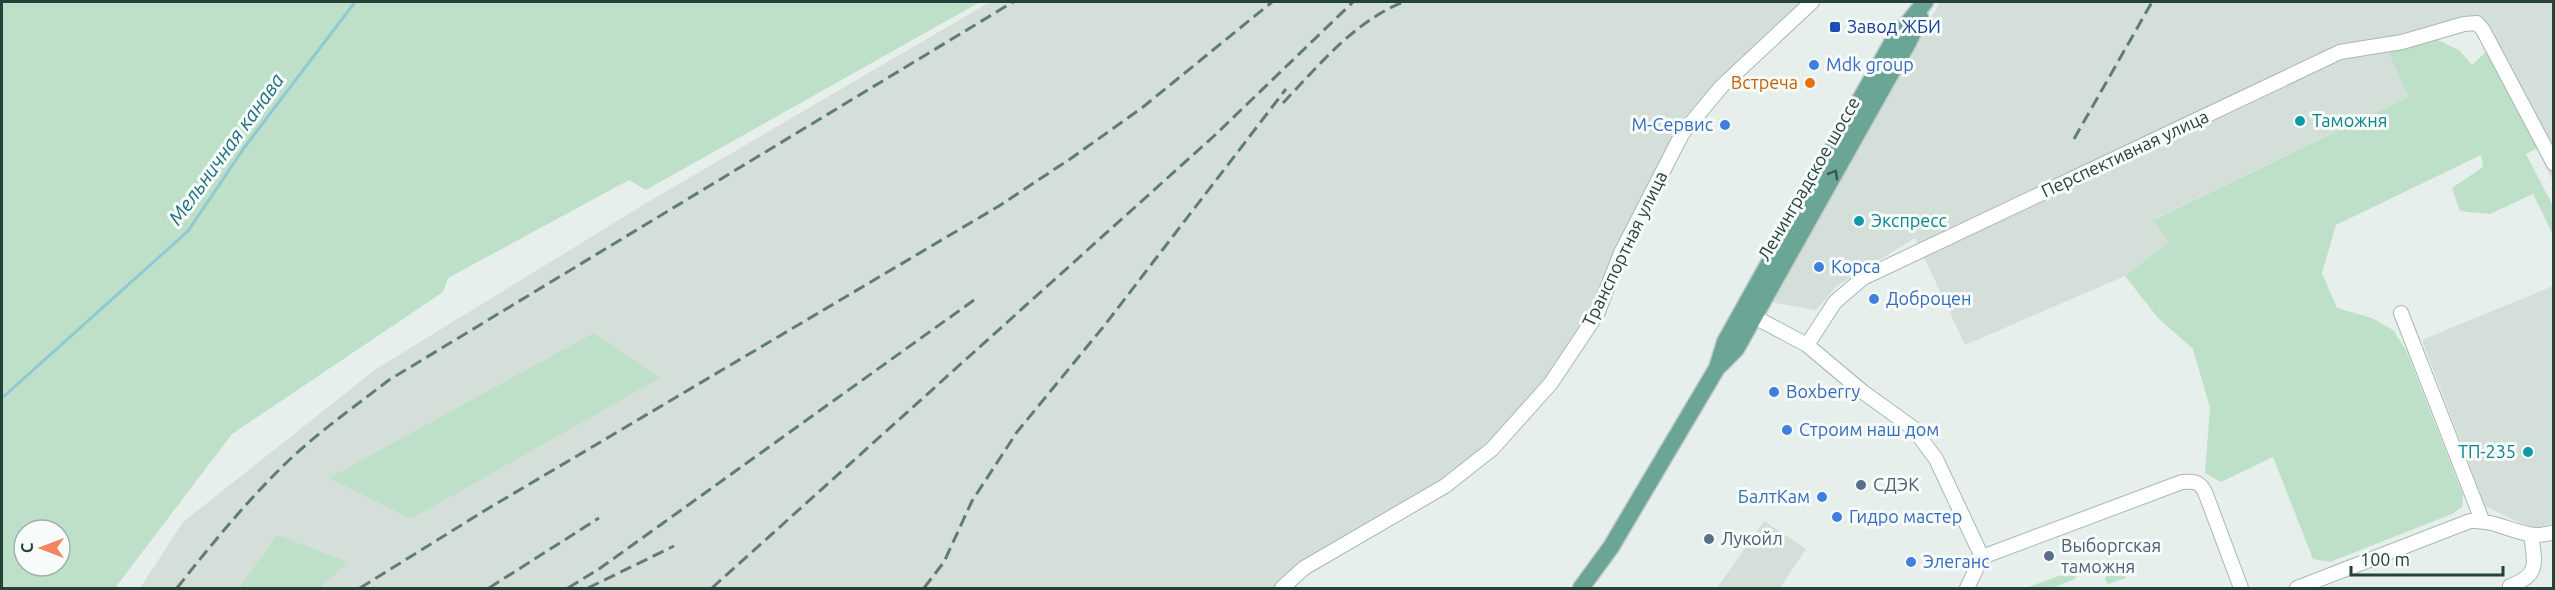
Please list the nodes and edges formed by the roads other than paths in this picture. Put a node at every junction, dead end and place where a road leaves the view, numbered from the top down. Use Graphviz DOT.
graph roads {
  1 [pos="1812,2"];
  2 [pos="1926,2"];
  3 [pos="2553,164"];
  4 [pos="2401,313"];
  5 [pos="1748,314"];
  6 [pos="1807,345"];
  7 [pos="2482,520"];
  8 [pos="2553,532"];
  9 [pos="2531,535"];
  10 [pos="1982,557"];
  11 [pos="1282,588"];
  12 [pos="1581,588"];
  13 [pos="1967,588"];
  14 [pos="2241,588"];
  15 [pos="2297,588"];
  16 [pos="2511,588"];
  1 -- 11 [label="street, Транспортная улица"];
  2 -- 5 [label="main road, Ленинградское шоссе"];
  3 -- 6 [label="street, Перспективная улица"];
  4 -- 7 [label="street"];
  5 -- 6 [label="street"];
  5 -- 12 [label="main road, Ленинградское шоссе"];
  6 -- 10 [label="street"];
  7 -- 9 [label="street"];
  7 -- 15 [label="street"];
  8 -- 9 [label="street"];
  9 -- 16 [label="street"];
  10 -- 13 [label="street"];
  10 -- 14 [label="street"];
}
